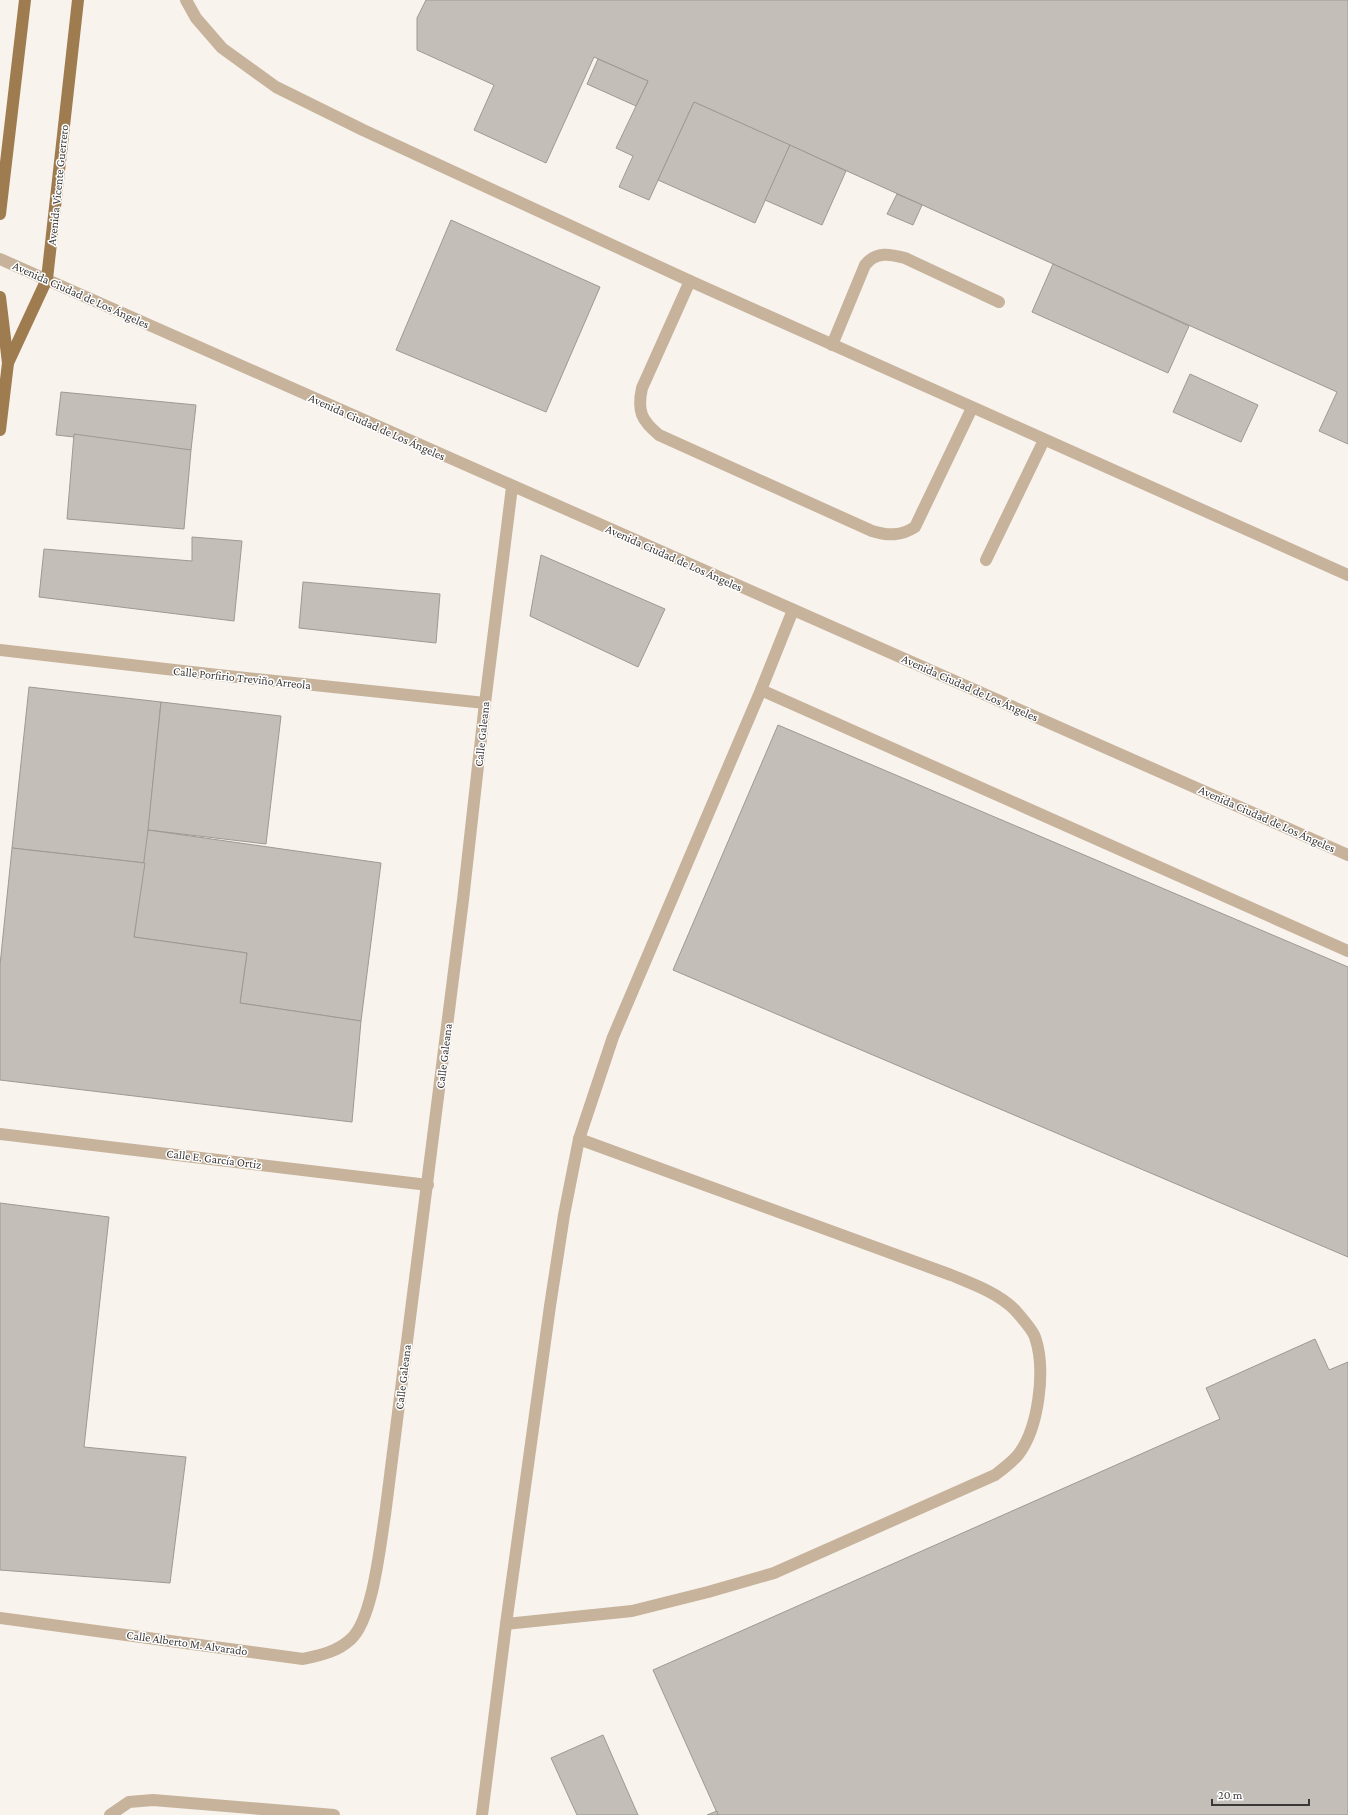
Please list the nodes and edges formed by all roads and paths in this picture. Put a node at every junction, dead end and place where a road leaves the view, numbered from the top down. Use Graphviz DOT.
graph roads {
  1 [pos="25,0"];
  2 [pos="78,0"];
  3 [pos="186,0"];
  4 [pos="4,145"];
  5 [pos="0,214"];
  6 [pos="0,259"];
  7 [pos="47,279"];
  8 [pos="690,281"];
  9 [pos="0,297"];
  10 [pos="999,302"];
  11 [pos="832,344"];
  12 [pos="8,363"];
  13 [pos="3,379"];
  14 [pos="972,408"];
  15 [pos="0,430"];
  16 [pos="1044,440"];
  17 [pos="512,487"];
  18 [pos="986,560"];
  19 [pos="1348,575"];
  20 [pos="793,610"];
  21 [pos="0,650"];
  22 [pos="761,690"];
  23 [pos="485,703"];
  24 [pos="1348,855"];
  25 [pos="1348,951"];
  26 [pos="0,1134"];
  27 [pos="579,1139"];
  28 [pos="428,1185"];
  29 [pos="0,1618"];
  30 [pos="362,1623"];
  31 [pos="506,1624"];
  32 [pos="110,1815"];
  33 [pos="334,1815"];
  34 [pos="482,1815"];
  1 -- 4 [label="main road"];
  2 -- 7 [label="main road, Avenida Vicente Guerrero"];
  3 -- 8 [label="street"];
  4 -- 5 [label="main road"];
  6 -- 7 [label="street, Avenida Ciudad de Los Ángeles"];
  7 -- 12 [label="main road, Avenida Vicente Guerrero"];
  7 -- 17 [label="street, Avenida Ciudad de Los Ángeles"];
  8 -- 11 [label="street"];
  8 -- 14 [label="street"];
  9 -- 12 [label="main road, Avenida Vicente Guerrero"];
  10 -- 11 [label="street"];
  11 -- 14 [label="street"];
  12 -- 13 [label="main road, Avenida Vicente Guerrero"];
  13 -- 15 [label="main road, Avenida Vicente Guerrero"];
  14 -- 16 [label="street"];
  16 -- 18 [label="street"];
  16 -- 19 [label="street"];
  17 -- 20 [label="street, Avenida Ciudad de Los Ángeles"];
  17 -- 23 [label="street, Calle Galeana"];
  20 -- 22 [label="street"];
  20 -- 24 [label="street, Avenida Ciudad de Los Ángeles"];
  21 -- 23 [label="street, Calle Porfirio Treviño Arreola"];
  22 -- 25 [label="street"];
  22 -- 27 [label="street"];
  23 -- 28 [label="street, Calle Galeana"];
  26 -- 28 [label="street, Calle E. García Ortiz"];
  27 -- 31 [label="street"];
  27 -- 31 [label="street"];
  28 -- 30 [label="street, Calle Galeana"];
  29 -- 30 [label="street, Calle Alberto M. Alvarado"];
  31 -- 34 [label="street"];
  32 -- 33 [label="street"];
}
